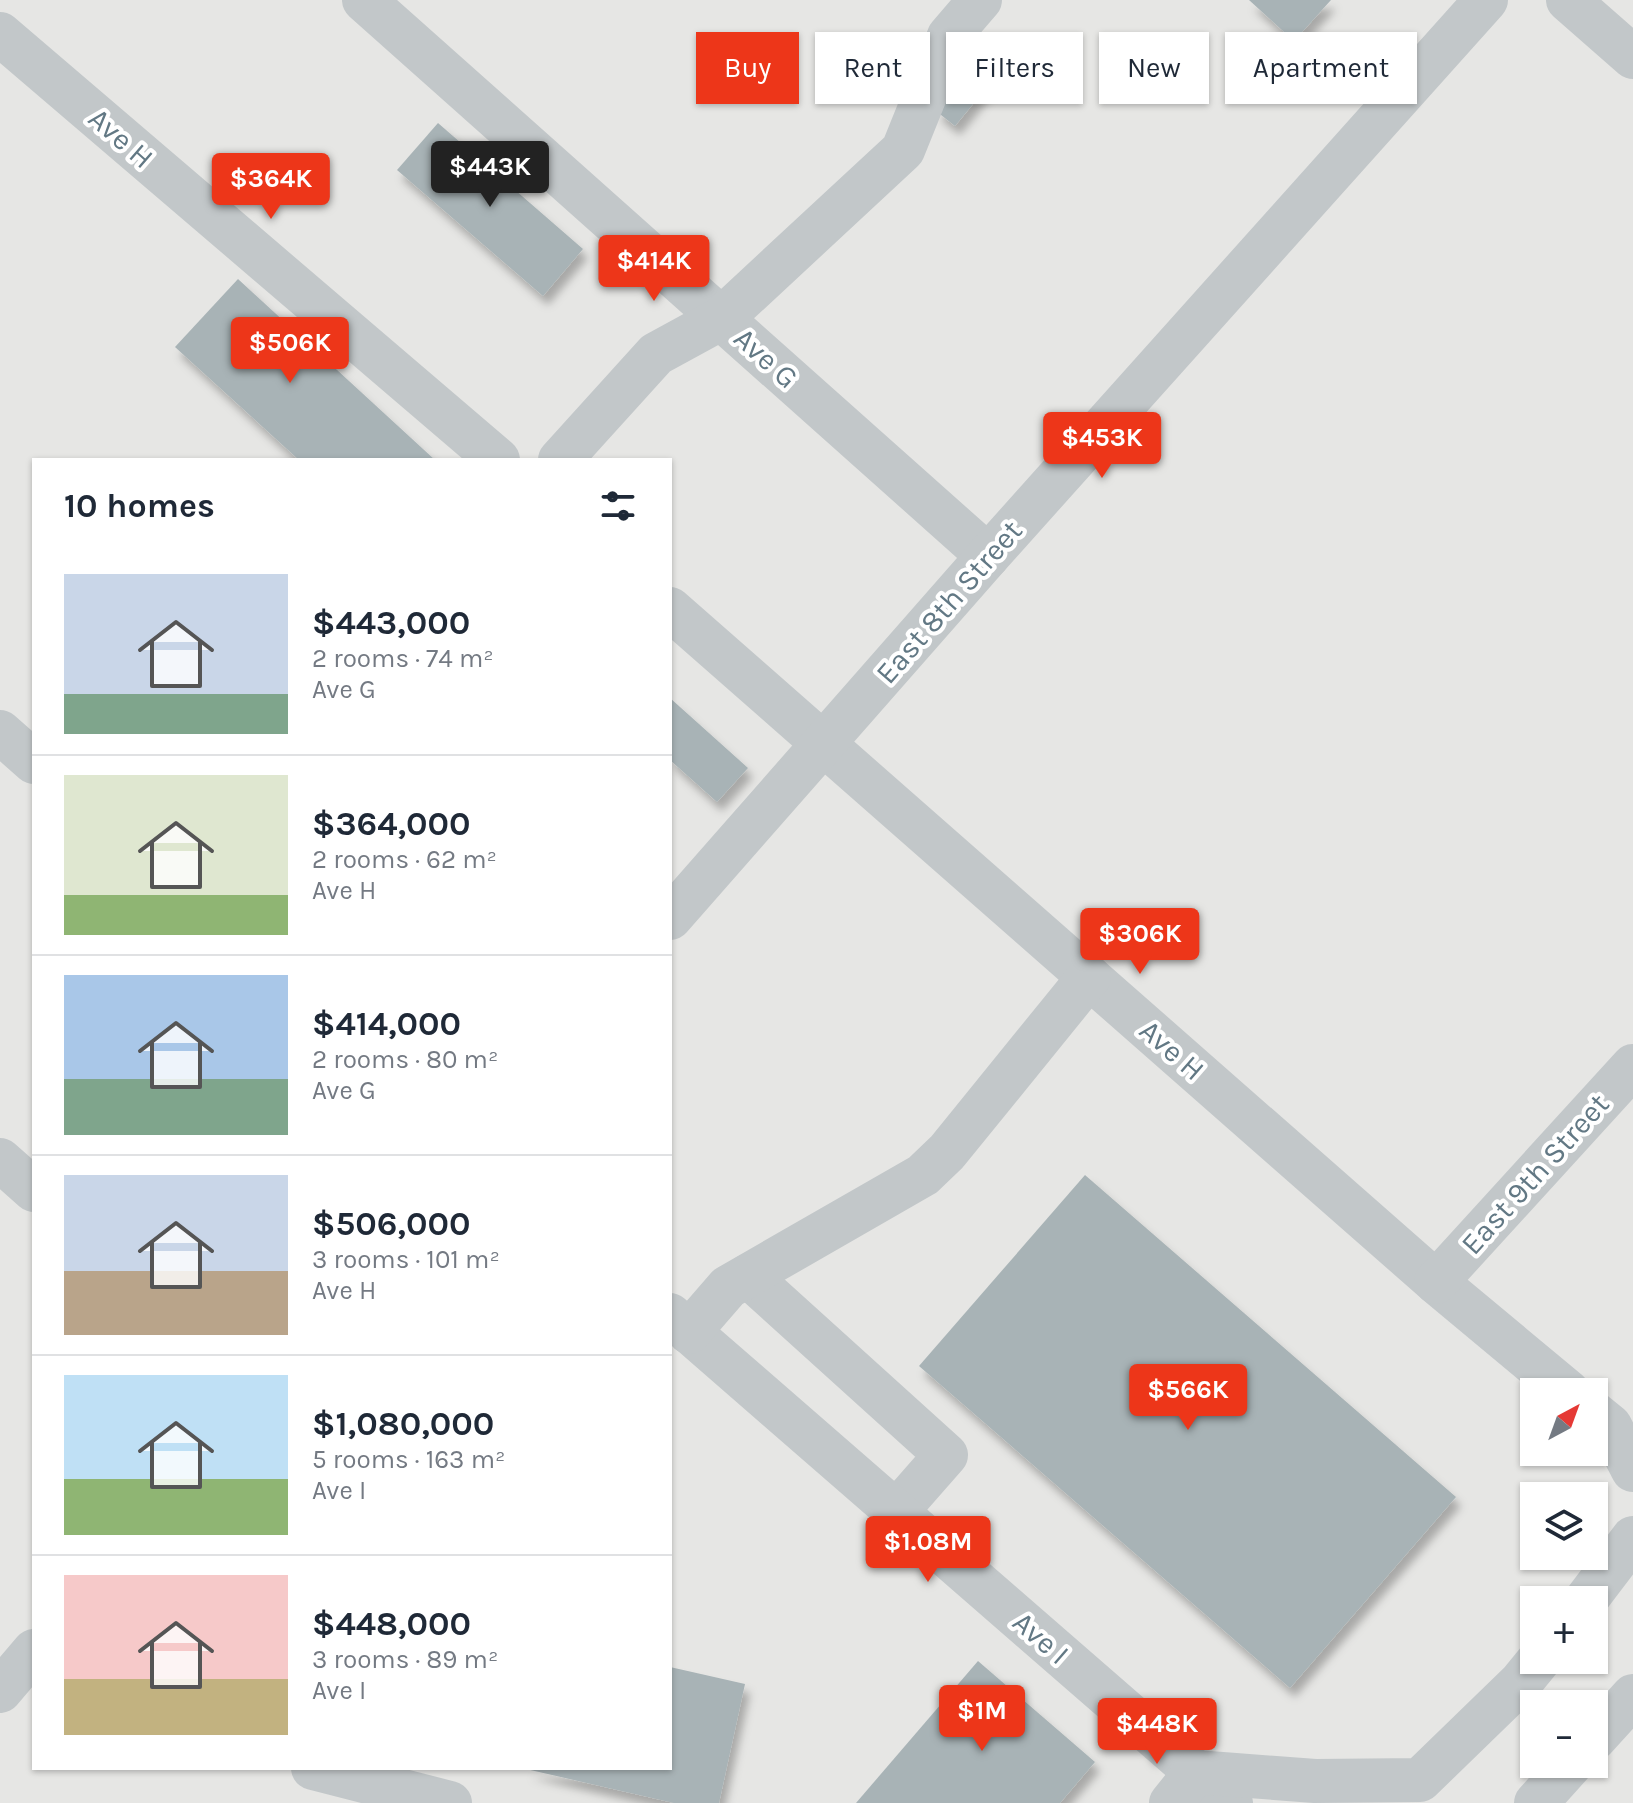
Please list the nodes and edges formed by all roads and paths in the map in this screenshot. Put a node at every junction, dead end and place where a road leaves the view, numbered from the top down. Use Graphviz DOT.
graph roads {
  1 [pos="364,0"];
  2 [pos="980,0"];
  3 [pos="1486,0"];
  4 [pos="1568,0"];
  5 [pos="0,34"];
  6 [pos="1633,57"];
  7 [pos="722,318"];
  8 [pos="496,458"];
  9 [pos="562,458"];
  10 [pos="988,556"];
  11 [pos="672,611"];
  12 [pos="0,732"];
  13 [pos="825,744"];
  14 [pos="32,760"];
  15 [pos="672,916"];
  16 [pos="1089,977"];
  17 [pos="1633,1066"];
  18 [pos="0,1160"];
  19 [pos="32,1188"];
  20 [pos="748,1276"];
  21 [pos="1436,1282"];
  22 [pos="680,1324"];
  23 [pos="1551,1378"];
  24 [pos="1608,1424"];
  25 [pos="1633,1470"];
  26 [pos="896,1512"];
  27 [pos="1633,1538"];
  28 [pos="1597,1586"];
  29 [pos="32,1655"];
  30 [pos="1528,1674"];
  31 [pos="12,1692"];
  32 [pos="1633,1696"];
  33 [pos="1608,1724"];
  34 [pos="321,1770"];
  35 [pos="1558,1778"];
  36 [pos="1183,1787"];
  37 [pos="450,1803"];
  38 [pos="1231,1803"];
  39 [pos="1536,1803"];
  1 -- 7 [label="street, Ave G"];
  2 -- 7 [label="street"];
  3 -- 10 [label="street, East 8th Street"];
  4 -- 6 [label="street"];
  5 -- 8 [label="street, Ave H"];
  7 -- 9 [label="street"];
  7 -- 10 [label="street, Ave G"];
  10 -- 13 [label="street, East 8th Street"];
  11 -- 13 [label="street, Ave H"];
  12 -- 14 [label="street"];
  13 -- 15 [label="street, East 8th Street"];
  13 -- 16 [label="street, Ave H"];
  16 -- 20 [label="street"];
  16 -- 21 [label="street, Ave H"];
  17 -- 21 [label="street, East 9th Street"];
  18 -- 19 [label="street"];
  20 -- 22 [label="street"];
  20 -- 26 [label="street"];
  21 -- 23 [label="street, Ave H"];
  22 -- 26 [label="street, Ave I"];
  24 -- 25 [label="street"];
  26 -- 36 [label="street, Ave I"];
  27 -- 28 [label="street"];
  29 -- 31 [label="street"];
  30 -- 36 [label="street"];
  32 -- 33 [label="street"];
  34 -- 37 [label="street"];
  35 -- 39 [label="street"];
  36 -- 38 [label="street, Ave I"];
}
